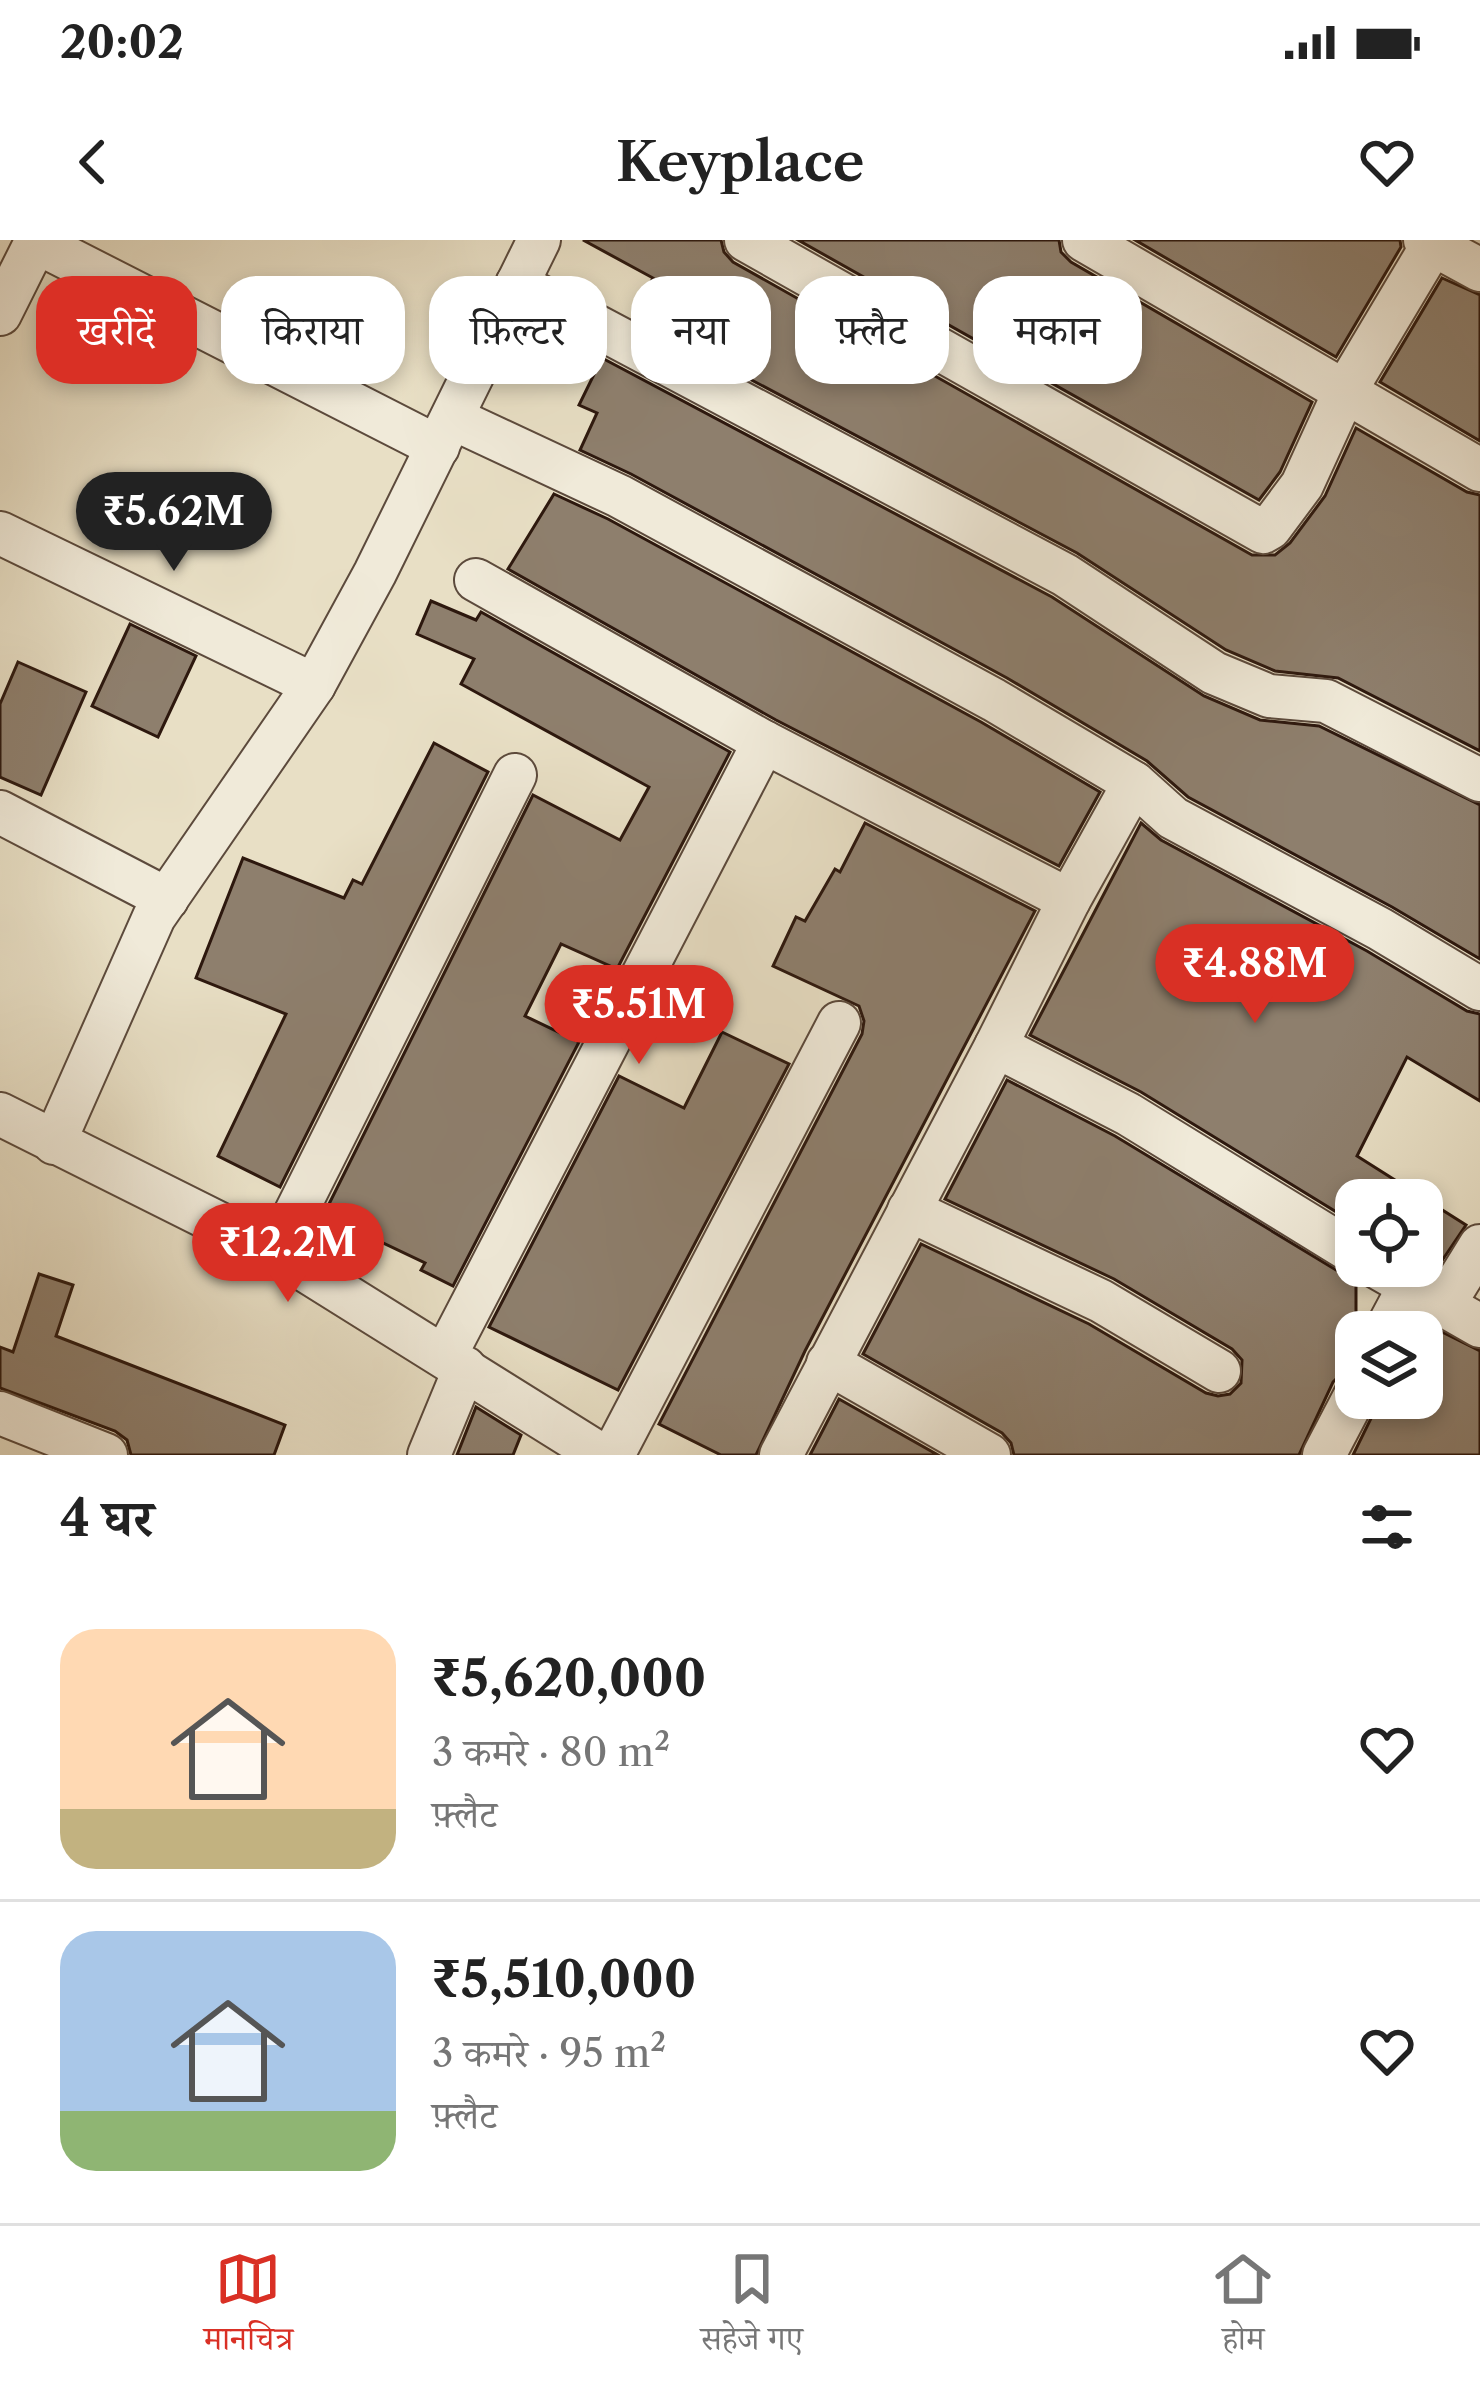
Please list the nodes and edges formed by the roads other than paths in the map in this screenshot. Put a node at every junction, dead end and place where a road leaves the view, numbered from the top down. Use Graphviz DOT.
graph roads {
  1 [pos="539,240"];
  2 [pos="746,240"];
  3 [pos="1084,240"];
  4 [pos="37,241"];
  5 [pos="1429,242"];
  6 [pos="1480,270"];
  7 [pos="521,276"];
  8 [pos="0,314"];
  9 [pos="607,332"];
  10 [pos="468,384"];
  11 [pos="1344,393"];
  12 [pos="445,432"];
  13 [pos="1480,470"];
  14 [pos="0,533"];
  15 [pos="476,580"];
  16 [pos="314,685"];
  17 [pos="764,742"];
  18 [pos="514,775"];
  19 [pos="1480,780"];
  20 [pos="1134,783"];
  21 [pos="0,812"];
  22 [pos="167,899"];
  23 [pos="1069,900"];
  24 [pos="1480,989"];
  25 [pos="839,1023"];
  26 [pos="997,1046"];
  27 [pos="0,1114"];
  28 [pos="54,1143"];
  29 [pos="909,1210"];
  30 [pos="1335,1241"];
  31 [pos="1480,1246"];
  32 [pos="276,1252"];
  33 [pos="1427,1296"];
  34 [pos="455,1362"];
  35 [pos="828,1363"];
  36 [pos="1219,1371"];
  37 [pos="0,1413"];
  38 [pos="1343,1419"];
  39 [pos="106,1455"];
  40 [pos="429,1455"];
  41 [pos="601,1455"];
  42 [pos="613,1455"];
  43 [pos="781,1455"];
  44 [pos="989,1455"];
  45 [pos="1324,1455"];
  1 -- 7 [label="street"];
  2 -- 11 [label="street"];
  3 -- 11 [label="street"];
  4 -- 8 [label="street"];
  4 -- 12 [label="street"];
  5 -- 6 [label="street"];
  5 -- 11 [label="street"];
  9 -- 19 [label="street"];
  10 -- 12 [label="street"];
  11 -- 13 [label="street"];
  12 -- 16 [label="street"];
  12 -- 20 [label="street"];
  14 -- 16 [label="street"];
  15 -- 17 [label="street"];
  16 -- 22 [label="street"];
  17 -- 23 [label="street"];
  17 -- 34 [label="street"];
  18 -- 32 [label="street"];
  20 -- 23 [label="street"];
  20 -- 24 [label="street"];
  21 -- 22 [label="street"];
  22 -- 28 [label="street"];
  23 -- 26 [label="street"];
  25 -- 42 [label="street"];
  26 -- 29 [label="street"];
  26 -- 30 [label="street"];
  27 -- 28 [label="street"];
  28 -- 32 [label="street"];
  29 -- 35 [label="street"];
  29 -- 36 [label="street"];
  31 -- 33 [label="street"];
  32 -- 34 [label="street"];
  34 -- 40 [label="street"];
  34 -- 41 [label="street"];
  35 -- 43 [label="street"];
  35 -- 44 [label="street"];
  37 -- 39 [label="street"];
  38 -- 45 [label="street"];
}
